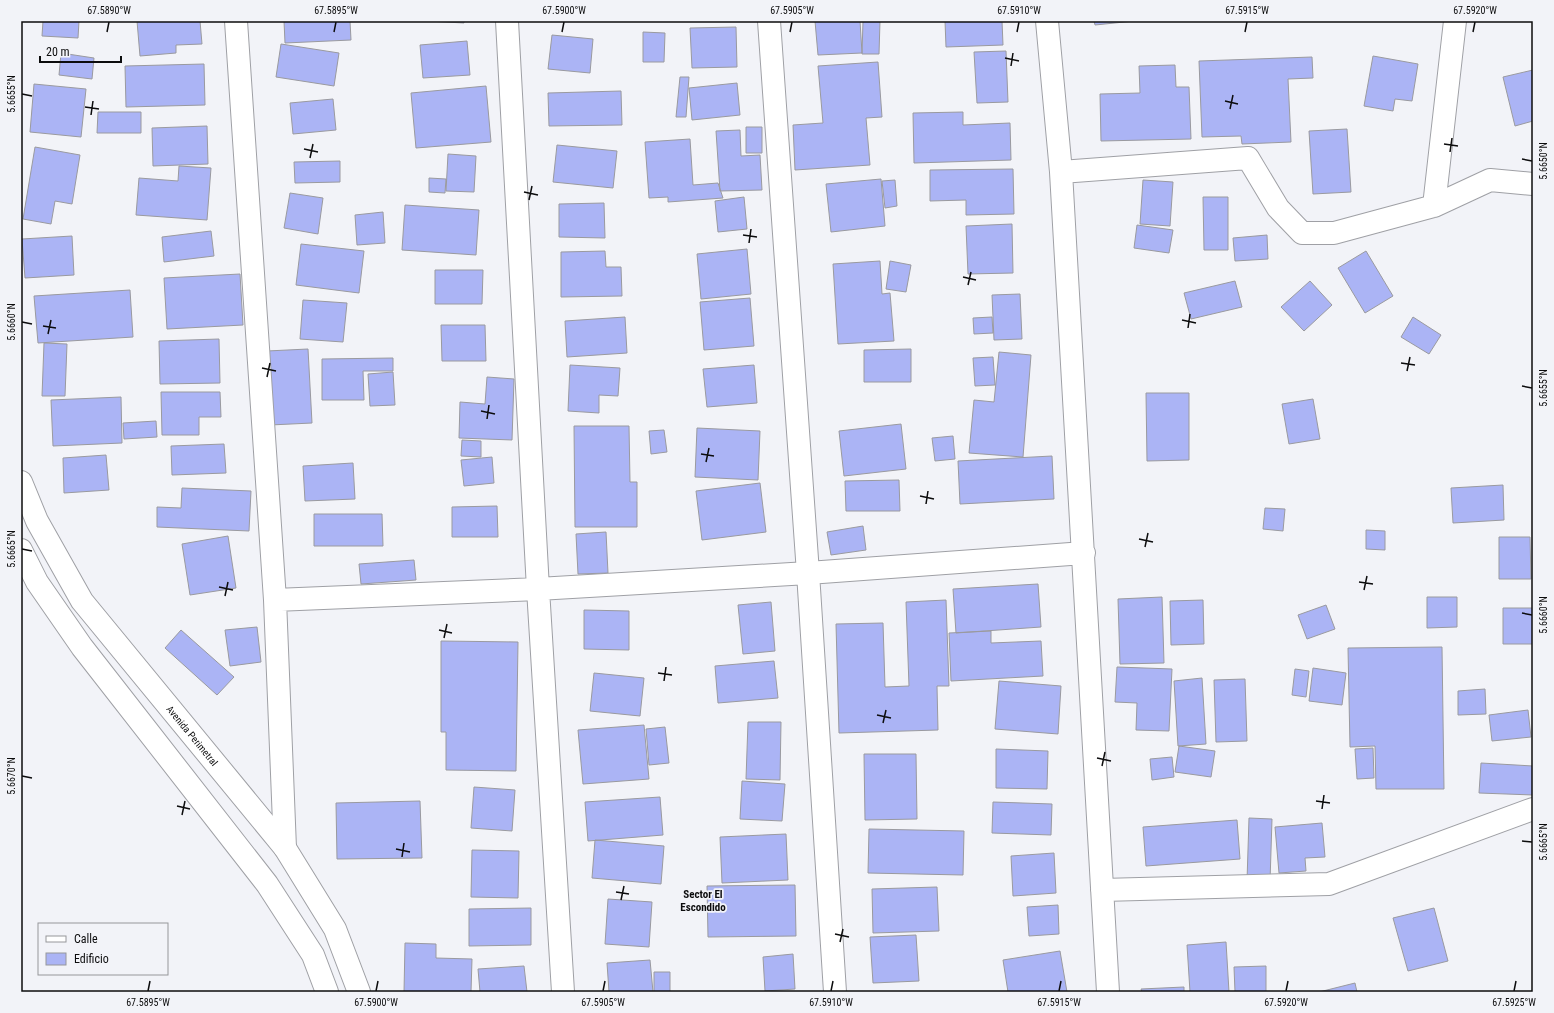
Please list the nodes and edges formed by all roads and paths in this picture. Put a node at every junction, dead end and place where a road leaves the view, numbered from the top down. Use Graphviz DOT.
graph roads {
  1 [pos="236,21"];
  2 [pos="507,21"];
  3 [pos="769,21"];
  4 [pos="1047,21"];
  5 [pos="1455,21"];
  6 [pos="1061,172"];
  7 [pos="1533,184"];
  8 [pos="1434,206"];
  9 [pos="21,482"];
  10 [pos="21,550"];
  11 [pos="1084,554"];
  12 [pos="808,573"];
  13 [pos="29,579"];
  14 [pos="538,589"];
  15 [pos="275,600"];
  16 [pos="1533,809"];
  17 [pos="285,848"];
  18 [pos="1102,890"];
  19 [pos="327,992"];
  20 [pos="359,992"];
  21 [pos="563,992"];
  22 [pos="835,992"];
  23 [pos="1108,992"];
  1 -- 15 [label="street"];
  2 -- 14 [label="street"];
  3 -- 12 [label="street"];
  4 -- 6 [label="street"];
  5 -- 8 [label="street"];
  6 -- 8 [label="street"];
  6 -- 11 [label="street"];
  7 -- 8 [label="street"];
  9 -- 17 [label="street, Avenida Perimetral"];
  10 -- 13 [label="street"];
  11 -- 12 [label="street"];
  11 -- 18 [label="street"];
  12 -- 14 [label="street"];
  12 -- 22 [label="street"];
  13 -- 19 [label="street"];
  14 -- 15 [label="street"];
  14 -- 21 [label="street"];
  15 -- 17 [label="street"];
  16 -- 18 [label="street"];
  17 -- 20 [label="street, Avenida Perimetral"];
  18 -- 23 [label="street"];
}
